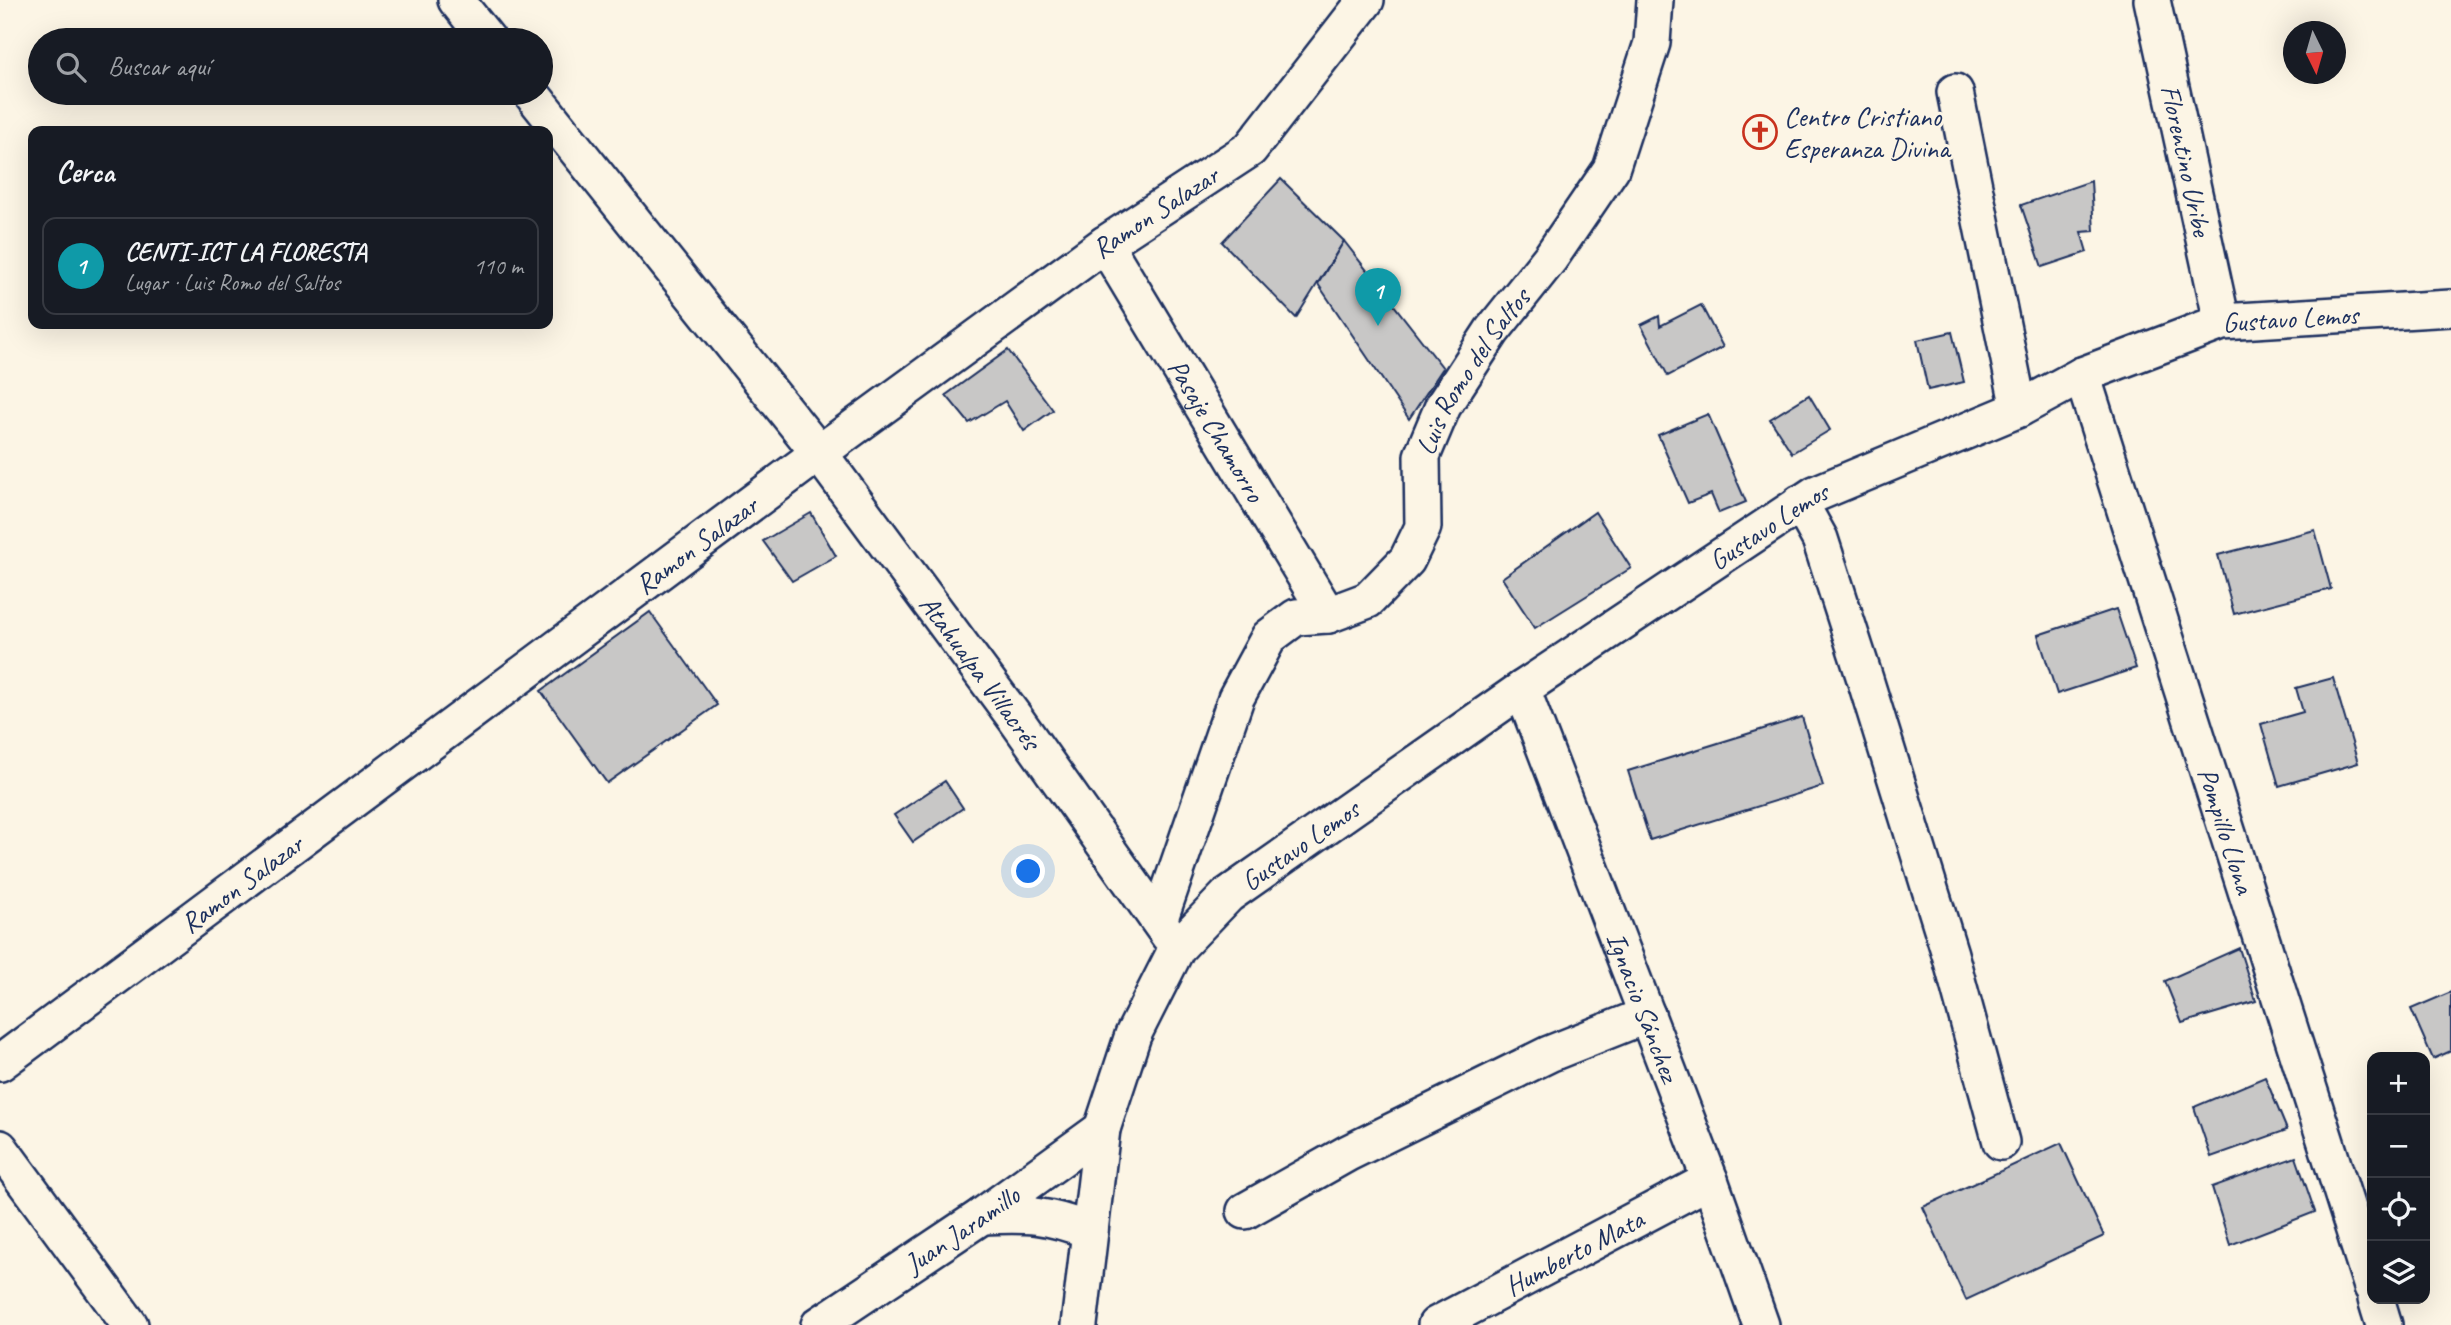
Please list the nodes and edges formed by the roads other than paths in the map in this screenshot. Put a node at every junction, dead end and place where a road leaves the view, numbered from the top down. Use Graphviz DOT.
graph roads {
  1 [pos="456,0"];
  2 [pos="1366,0"];
  3 [pos="1655,0"];
  4 [pos="2152,0"];
  5 [pos="478,28"];
  6 [pos="1955,92"];
  7 [pos="541,105"];
  8 [pos="1105,244"];
  9 [pos="2451,307"];
  10 [pos="2222,322"];
  11 [pos="2082,375"];
  12 [pos="2019,409"];
  13 [pos="819,453"];
  14 [pos="1800,503"];
  15 [pos="1328,615"];
  16 [pos="1522,689"];
  17 [pos="1168,934"];
  18 [pos="1647,1015"];
  19 [pos="0,1063"];
  20 [pos="1102,1129"];
  21 [pos="2001,1142"];
  22 [pos="0,1148"];
  23 [pos="1710,1180"];
  24 [pos="1245,1211"];
  25 [pos="982,1216"];
  26 [pos="1090,1231"];
  27 [pos="2367,1271"];
  28 [pos="2378,1304"];
  29 [pos="130,1325"];
  30 [pos="819,1325"];
  31 [pos="1079,1325"];
  32 [pos="1436,1325"];
  33 [pos="1761,1325"];
  34 [pos="2384,1325"];
  1 -- 5 [label="street"];
  2 -- 8 [label="street, Ramon Salazar"];
  3 -- 15 [label="street, Luis Romo del Saltos"];
  4 -- 10 [label="street, Florentino Uribe"];
  6 -- 12 [label="street"];
  7 -- 13 [label="street, Atahualpa Villacrés"];
  8 -- 13 [label="street, Ramon Salazar"];
  8 -- 15 [label="street, Pasaje Chamorro"];
  9 -- 10 [label="street, Gustavo Lemos"];
  10 -- 11 [label="street, Gustavo Lemos"];
  11 -- 12 [label="street, Gustavo Lemos"];
  11 -- 27 [label="street, Pompillo Llona"];
  12 -- 14 [label="street, Gustavo Lemos"];
  13 -- 17 [label="street, Atahualpa Villacrés"];
  13 -- 19 [label="street, Ramon Salazar"];
  14 -- 16 [label="street, Gustavo Lemos"];
  14 -- 21 [label="street"];
  15 -- 17 [label="street, Luis Romo del Saltos"];
  16 -- 17 [label="street, Gustavo Lemos"];
  16 -- 18 [label="street, Ignacio Sánchez"];
  17 -- 20 [label="street"];
  18 -- 23 [label="street, Ignacio Sánchez"];
  18 -- 24 [label="street"];
  20 -- 25 [label="street, Juan Jaramillo"];
  20 -- 26 [label="street"];
  22 -- 29 [label="street"];
  23 -- 32 [label="street, Humberto Mata"];
  23 -- 33 [label="street, Ignacio Sánchez"];
  25 -- 26 [label="street"];
  25 -- 30 [label="street, Juan Jaramillo"];
  26 -- 31 [label="street"];
  28 -- 34 [label="street"];
}
